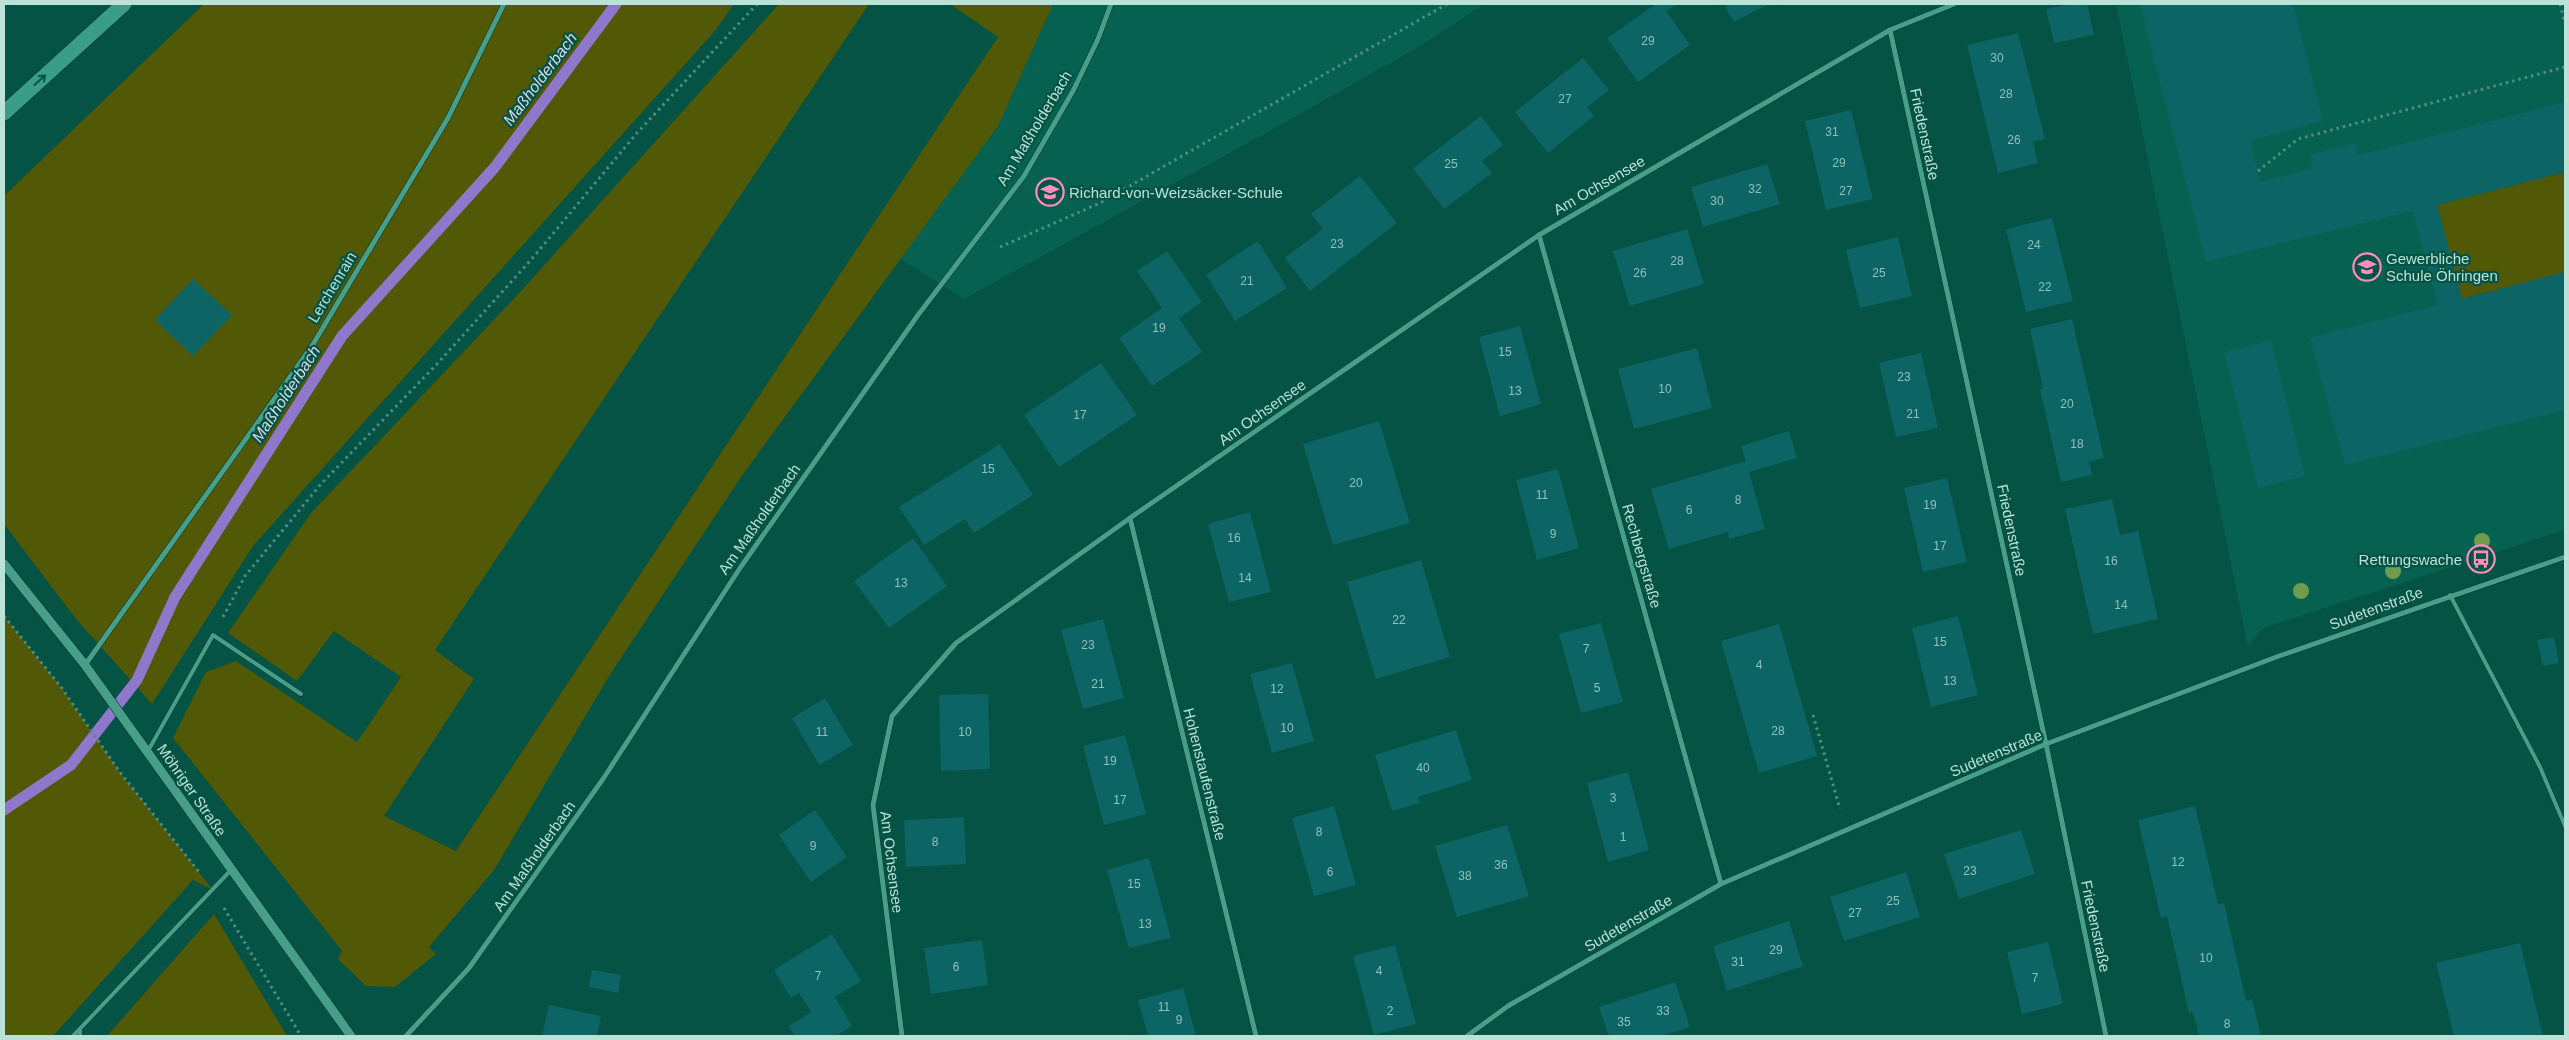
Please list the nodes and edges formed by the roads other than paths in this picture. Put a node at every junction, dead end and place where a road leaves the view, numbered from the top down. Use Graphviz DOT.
graph roads {
  1 [pos="124,4"];
  2 [pos="504,4"];
  3 [pos="1111,4"];
  4 [pos="1954,4"];
  5 [pos="1890,30"];
  6 [pos="4,113"];
  7 [pos="1539,235"];
  8 [pos="1130,518"];
  9 [pos="2565,557"];
  10 [pos="4,564"];
  11 [pos="2450,595"];
  12 [pos="85,664"];
  13 [pos="301,694"];
  14 [pos="2046,744"];
  15 [pos="148,750"];
  16 [pos="2565,826"];
  17 [pos="231,870"];
  18 [pos="1721,884"];
  19 [pos="80,1028"];
  20 [pos="73,1036"];
  21 [pos="80,1036"];
  22 [pos="351,1036"];
  23 [pos="406,1036"];
  24 [pos="902,1036"];
  25 [pos="1256,1036"];
  26 [pos="1468,1036"];
  27 [pos="2106,1036"];
  6 -- 1 [label="highway, one-way"];
  2 -- 12 [label="street, Lerchenrain"];
  3 -- 23 [label="street, Am Maßholderbach"];
  4 -- 5 [label="street, Am Ochsensee"];
  5 -- 7 [label="street, Am Ochsensee"];
  5 -- 14 [label="street, Friedenstraße"];
  7 -- 8 [label="street, Am Ochsensee"];
  7 -- 18 [label="street, Rechbergstraße"];
  8 -- 24 [label="street, Am Ochsensee"];
  8 -- 25 [label="street, Hohenstaufenstraße"];
  9 -- 11 [label="street, Sudetenstraße"];
  10 -- 12 [label="street, Möhriger Straße"];
  11 -- 14 [label="street, Sudetenstraße"];
  11 -- 16 [label="lane"];
  12 -- 15 [label="street, Möhriger Straße"];
  13 -- 15 [label="lane"];
  14 -- 18 [label="street, Sudetenstraße"];
  14 -- 27 [label="street, Friedenstraße"];
  15 -- 17 [label="street, Möhriger Straße"];
  17 -- 19 [label="lane"];
  17 -- 22 [label="street, Möhriger Straße"];
  18 -- 26 [label="street, Sudetenstraße"];
  19 -- 20 [label="lane"];
  19 -- 21 [label="lane"];
}
